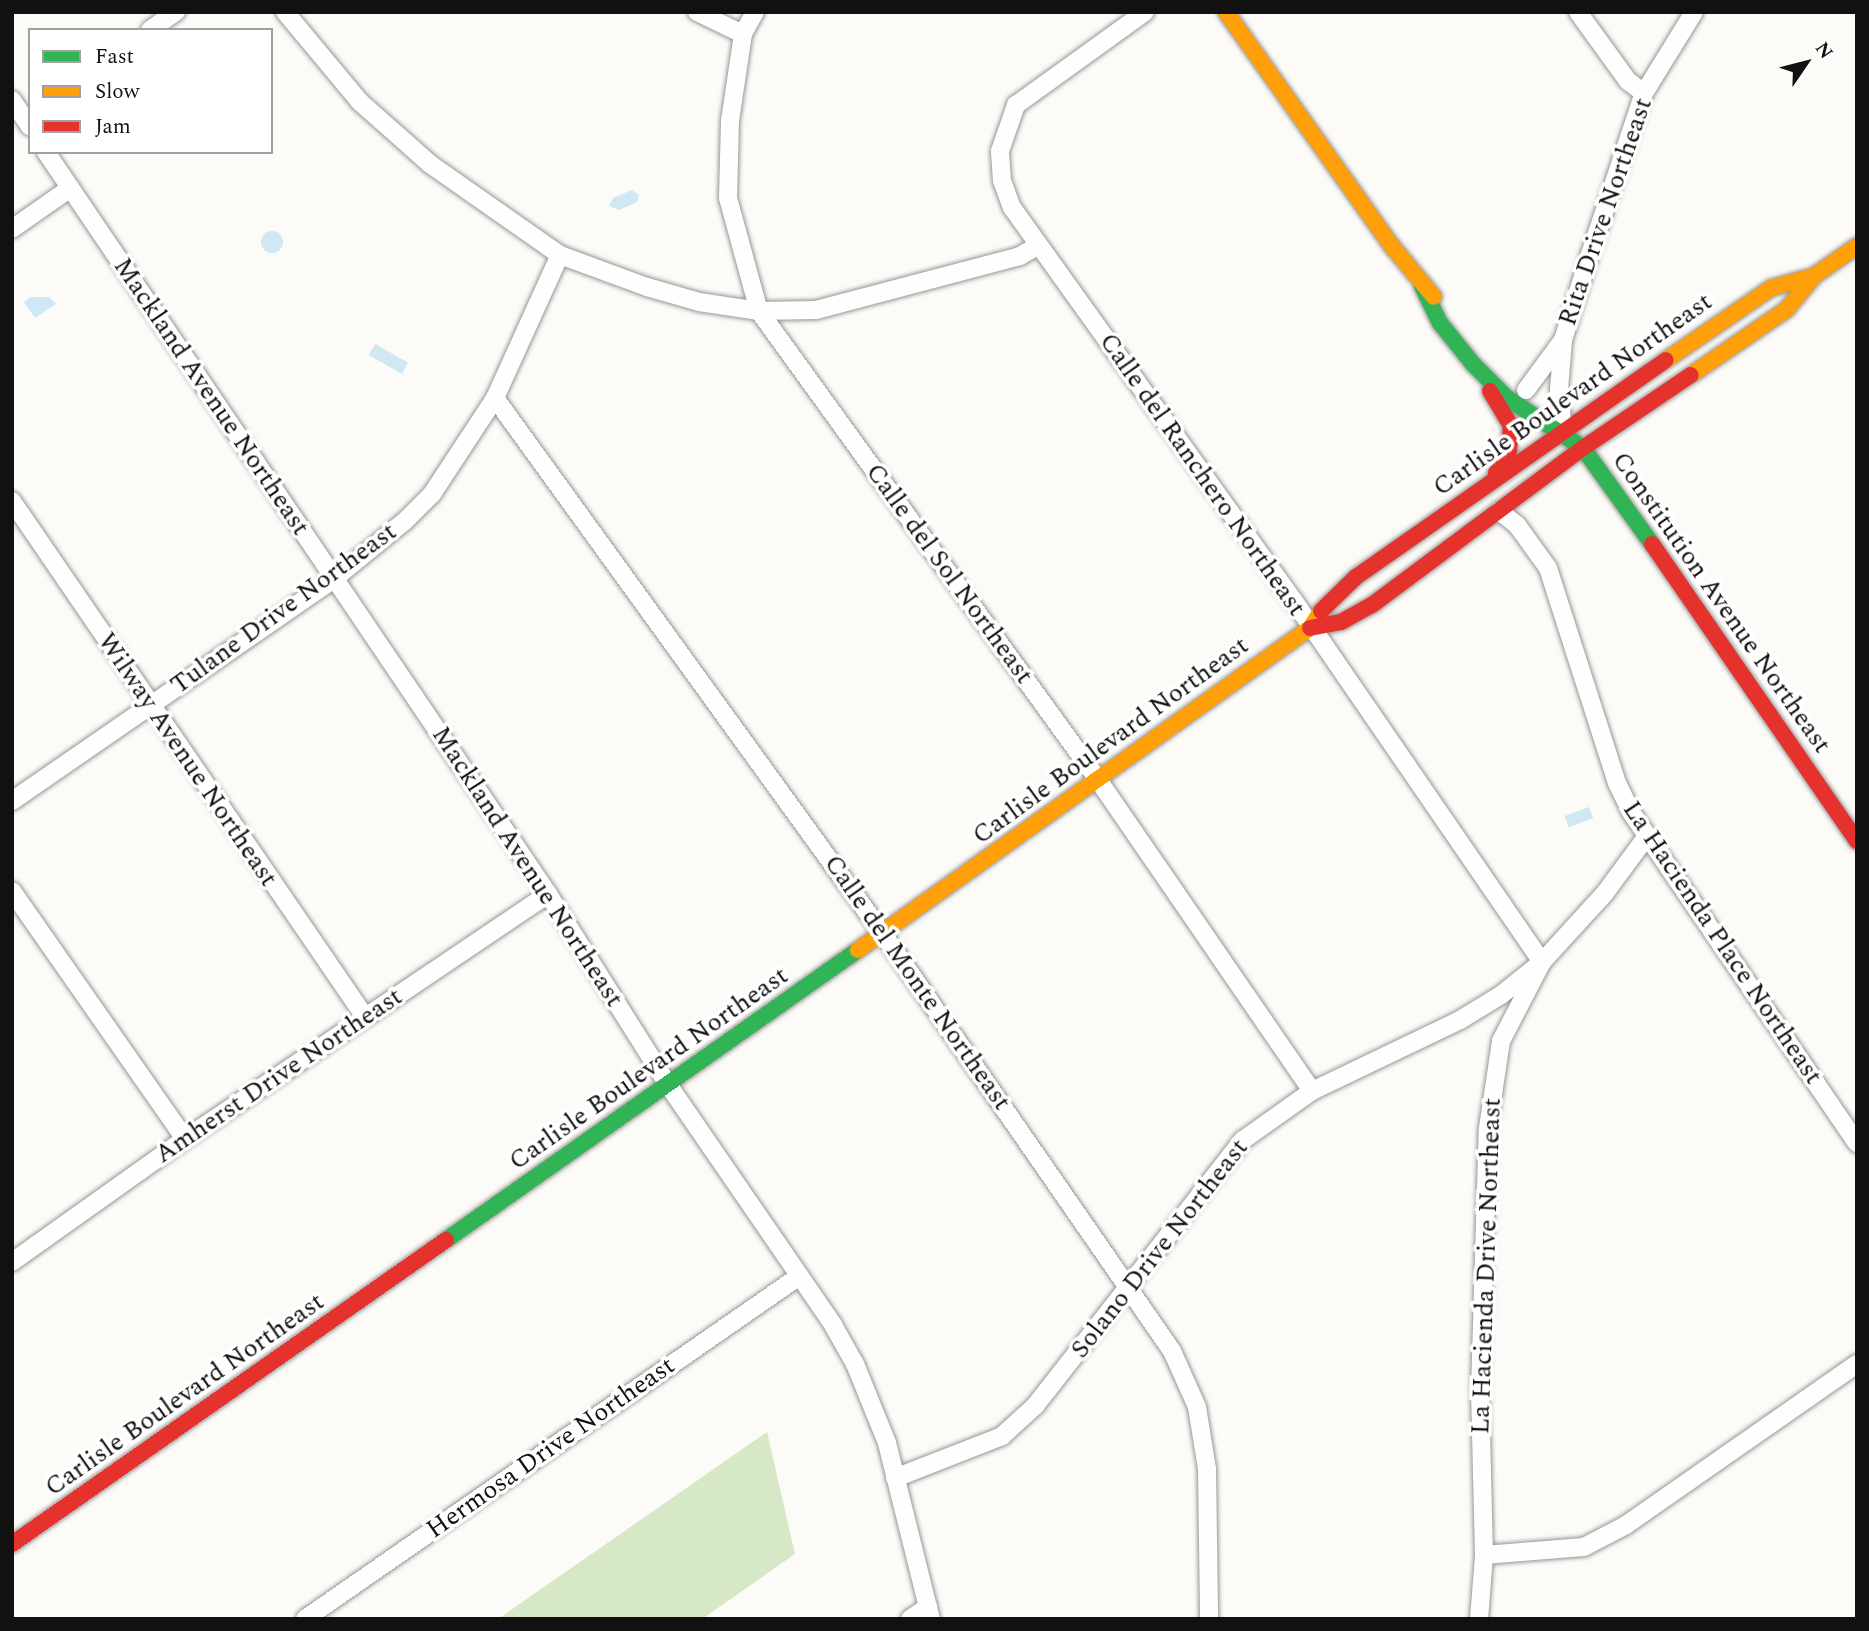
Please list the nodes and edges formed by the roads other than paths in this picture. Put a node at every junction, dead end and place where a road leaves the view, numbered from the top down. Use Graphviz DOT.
graph roads {
  1 [pos="176,12"];
  2 [pos="285,12"];
  3 [pos="697,12"];
  4 [pos="755,12"];
  5 [pos="1145,12"];
  6 [pos="1226,12"];
  7 [pos="1578,12"];
  8 [pos="1694,12"];
  9 [pos="153,28"];
  10 [pos="743,34"];
  11 [pos="1644,93"];
  12 [pos="12,100"];
  13 [pos="27,118"];
  14 [pos="47,154"];
  15 [pos="69,189"];
  16 [pos="12,229"];
  17 [pos="1037,246"];
  18 [pos="1857,246"];
  19 [pos="560,255"];
  20 [pos="1814,276"];
  21 [pos="1422,286"];
  22 [pos="759,311"];
  23 [pos="1563,340"];
  24 [pos="1473,364"];
  25 [pos="1526,390"];
  26 [pos="495,398"];
  27 [pos="1563,432"];
  28 [pos="1583,448"];
  29 [pos="1484,485"];
  30 [pos="12,501"];
  31 [pos="1499,511"];
  32 [pos="18,523"];
  33 [pos="1421,531"];
  34 [pos="335,578"];
  35 [pos="1371,605"];
  36 [pos="1310,628"];
  37 [pos="149,706"];
  38 [pos="1099,781"];
  39 [pos="12,801"];
  40 [pos="1647,836"];
  41 [pos="1857,841"];
  42 [pos="12,891"];
  43 [pos="548,894"];
  44 [pos="883,934"];
  45 [pos="1542,962"];
  46 [pos="365,1017"];
  47 [pos="669,1086"];
  48 [pos="1312,1091"];
  49 [pos="185,1139"];
  50 [pos="1857,1143"];
  51 [pos="12,1262"];
  52 [pos="798,1277"];
  53 [pos="1129,1285"];
  54 [pos="1857,1364"];
  55 [pos="895,1478"];
  56 [pos="12,1544"];
  57 [pos="1484,1555"];
  58 [pos="930,1613"];
  59 [pos="304,1619"];
  60 [pos="910,1619"];
  61 [pos="1209,1619"];
  62 [pos="1479,1619"];
  1 -- 9 [label="street"];
  2 -- 19 [label="street"];
  3 -- 10 [label="street"];
  4 -- 10 [label="street, Calle del Sol Northeast"];
  5 -- 17 [label="street, Calle del Ranchero Northeast"];
  6 -- 21 [label="main road, Constitution Avenue Northeast"];
  7 -- 11 [label="street"];
  8 -- 11 [label="street, Rita Drive Northeast"];
  10 -- 22 [label="street, Calle del Sol Northeast"];
  11 -- 23 [label="street, Rita Drive Northeast"];
  12 -- 13 [label="street"];
  14 -- 15 [label="street, Mackland Avenue Northeast"];
  15 -- 16 [label="street"];
  15 -- 34 [label="street, Mackland Avenue Northeast"];
  17 -- 22 [label="street"];
  17 -- 36 [label="street, Calle del Ranchero Northeast"];
  18 -- 20 [label="main road, Carlisle Boulevard Northeast"];
  19 -- 22 [label="street"];
  19 -- 26 [label="street, Tulane Drive Northeast"];
  20 -- 27 [label="main road, Carlisle Boulevard Northeast"];
  20 -- 28 [label="main road, Carlisle Boulevard Northeast"];
  21 -- 24 [label="main road, Constitution Avenue Northeast"];
  21 -- 25 [label="main road, Constitution Avenue Northeast"];
  22 -- 38 [label="street, Calle del Sol Northeast"];
  23 -- 25 [label="street, Rita Drive Northeast"];
  23 -- 27 [label="street, Rita Drive Northeast"];
  24 -- 27 [label="main road, Constitution Avenue Northeast"];
  24 -- 29 [label="main road"];
  25 -- 27 [label="main road, Constitution Avenue Northeast"];
  26 -- 34 [label="street, Tulane Drive Northeast"];
  26 -- 44 [label="street, Calle del Monte Northeast"];
  27 -- 28 [label="main road, Constitution Avenue Northeast"];
  27 -- 29 [label="main road, Carlisle Boulevard Northeast"];
  28 -- 31 [label="main road, Carlisle Boulevard Northeast"];
  28 -- 41 [label="main road, Constitution Avenue Northeast"];
  29 -- 33 [label="main road, Carlisle Boulevard Northeast"];
  30 -- 32 [label="street, Wilway Avenue Northeast"];
  31 -- 35 [label="main road, Carlisle Boulevard Northeast"];
  31 -- 40 [label="street, La Hacienda Place Northeast"];
  32 -- 37 [label="street, Wilway Avenue Northeast"];
  33 -- 35 [label="main road"];
  33 -- 36 [label="main road, Carlisle Boulevard Northeast"];
  34 -- 37 [label="street, Tulane Drive Northeast"];
  34 -- 43 [label="street, Mackland Avenue Northeast"];
  35 -- 36 [label="main road, Carlisle Boulevard Northeast"];
  36 -- 38 [label="main road, Carlisle Boulevard Northeast"];
  36 -- 45 [label="street, Calle del Ranchero Northeast"];
  37 -- 39 [label="street, Tulane Drive Northeast"];
  37 -- 46 [label="street, Wilway Avenue Northeast"];
  38 -- 44 [label="main road, Carlisle Boulevard Northeast"];
  38 -- 48 [label="street, Calle del Sol Northeast"];
  40 -- 45 [label="street, La Hacienda Drive Northeast"];
  40 -- 50 [label="street, La Hacienda Place Northeast"];
  42 -- 49 [label="street"];
  43 -- 46 [label="street, Amherst Drive Northeast"];
  43 -- 47 [label="street, Mackland Avenue Northeast"];
  44 -- 47 [label="main road, Carlisle Boulevard Northeast"];
  44 -- 53 [label="street, Calle del Monte Northeast"];
  45 -- 48 [label="street, Solano Drive Northeast"];
  45 -- 57 [label="street, La Hacienda Drive Northeast"];
  46 -- 49 [label="street, Amherst Drive Northeast"];
  47 -- 52 [label="street, Mackland Avenue Northeast"];
  47 -- 56 [label="main road, Carlisle Boulevard Northeast"];
  48 -- 53 [label="street, Solano Drive Northeast"];
  49 -- 51 [label="street, Amherst Drive Northeast"];
  52 -- 55 [label="street, Mackland Avenue Northeast"];
  52 -- 59 [label="street, Hermosa Drive Northeast"];
  53 -- 55 [label="street, Solano Drive Northeast"];
  53 -- 61 [label="street, Calle del Monte Northeast"];
  54 -- 57 [label="street"];
  55 -- 58 [label="street, Mackland Avenue Northeast"];
  57 -- 62 [label="street, La Hacienda Drive Northeast"];
  58 -- 60 [label="street"];
}
